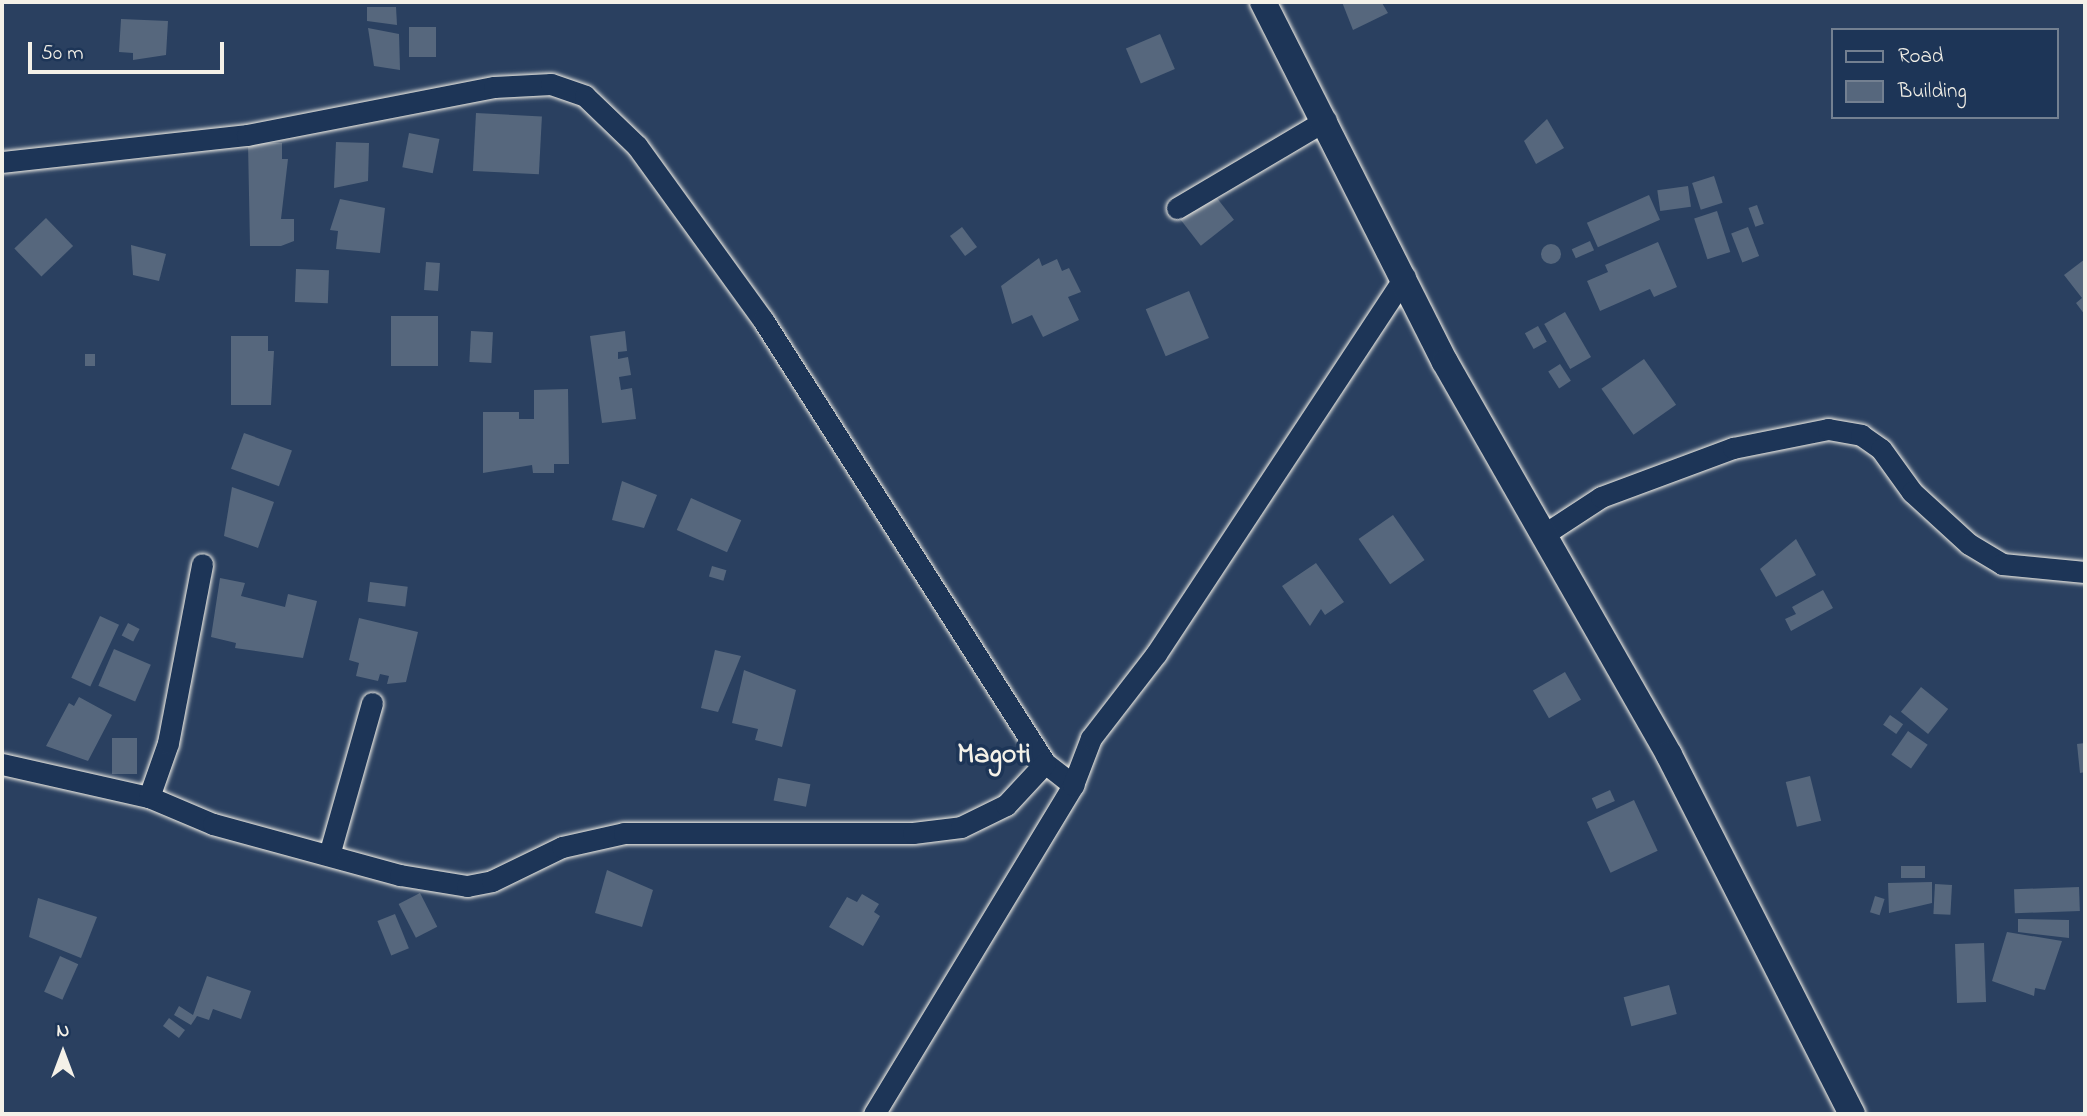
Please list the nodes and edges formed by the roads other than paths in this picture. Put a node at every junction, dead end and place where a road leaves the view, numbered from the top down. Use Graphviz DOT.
graph roads {
  1 [pos="1263,2"];
  2 [pos="1326,120"];
  3 [pos="2,162"];
  4 [pos="1177,208"];
  5 [pos="1405,278"];
  6 [pos="1543,535"];
  7 [pos="202,564"];
  8 [pos="2085,572"];
  9 [pos="372,703"];
  10 [pos="1045,763"];
  11 [pos="2,764"];
  12 [pos="1073,785"];
  13 [pos="149,797"];
  14 [pos="329,855"];
  15 [pos="874,1114"];
  16 [pos="1852,1114"];
  1 -- 2 [label="street"];
  2 -- 4 [label="street"];
  2 -- 5 [label="street"];
  3 -- 10 [label="street"];
  5 -- 6 [label="street"];
  5 -- 12 [label="street"];
  6 -- 8 [label="street"];
  6 -- 16 [label="street"];
  7 -- 13 [label="street"];
  9 -- 14 [label="street"];
  10 -- 12 [label="street"];
  10 -- 14 [label="street"];
  11 -- 13 [label="street"];
  12 -- 15 [label="street"];
  13 -- 14 [label="street"];
}
